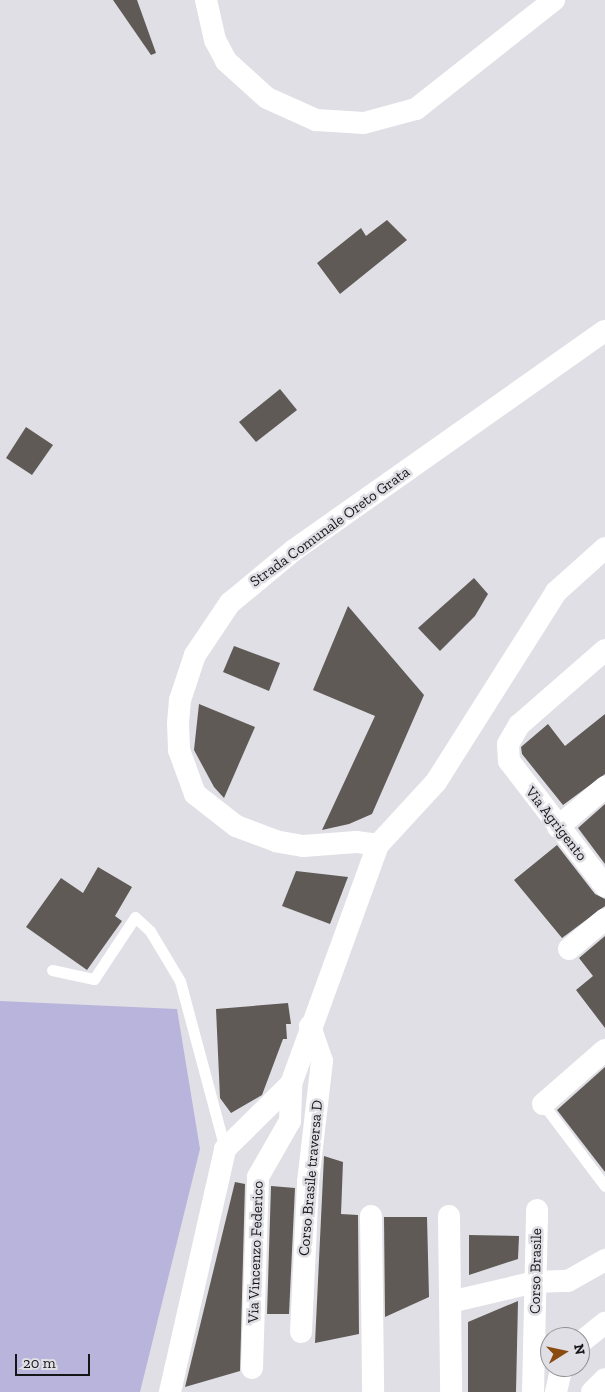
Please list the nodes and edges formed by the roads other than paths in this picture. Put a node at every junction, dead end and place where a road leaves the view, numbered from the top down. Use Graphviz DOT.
graph roads {
  1 [pos="206,0"];
  2 [pos="554,0"];
  3 [pos="605,331"];
  4 [pos="605,548"];
  5 [pos="605,650"];
  6 [pos="605,787"];
  7 [pos="558,827"];
  8 [pos="378,846"];
  9 [pos="605,886"];
  10 [pos="605,919"];
  11 [pos="569,949"];
  12 [pos="52,970"];
  13 [pos="310,1026"];
  14 [pos="605,1050"];
  15 [pos="291,1084"];
  16 [pos="543,1104"];
  17 [pos="224,1149"];
  18 [pos="605,1186"];
  19 [pos="537,1210"];
  20 [pos="371,1216"];
  21 [pos="449,1216"];
  22 [pos="605,1260"];
  23 [pos="535,1282"];
  24 [pos="450,1302"];
  25 [pos="605,1323"];
  26 [pos="301,1332"];
  27 [pos="590,1335"];
  28 [pos="252,1368"];
  29 [pos="560,1377"];
  30 [pos="605,1379"];
  31 [pos="170,1392"];
  32 [pos="373,1392"];
  33 [pos="451,1392"];
  34 [pos="534,1392"];
  35 [pos="556,1392"];
  36 [pos="592,1392"];
  1 -- 2 [label="street"];
  3 -- 8 [label="street, Strada Comunale Oreto Grata"];
  4 -- 8 [label="street"];
  5 -- 7 [label="street, Via Agrigento"];
  6 -- 7 [label="street"];
  7 -- 9 [label="street, Via Agrigento"];
  8 -- 13 [label="street"];
  10 -- 11 [label="street"];
  12 -- 17 [label="lane"];
  13 -- 15 [label="street"];
  13 -- 26 [label="street, Corso Brasile traversa D"];
  14 -- 16 [label="street"];
  15 -- 17 [label="street"];
  15 -- 28 [label="street, Via Vincenzo Federico"];
  16 -- 18 [label="lane"];
  17 -- 31 [label="street"];
  19 -- 23 [label="street, Corso Brasile"];
  20 -- 32 [label="street"];
  21 -- 24 [label="street"];
  22 -- 23 [label="street"];
  23 -- 24 [label="street"];
  23 -- 34 [label="street, Corso Brasile"];
  24 -- 33 [label="street"];
  25 -- 27 [label="street"];
  29 -- 35 [label="street"];
  30 -- 36 [label="street"];
}
